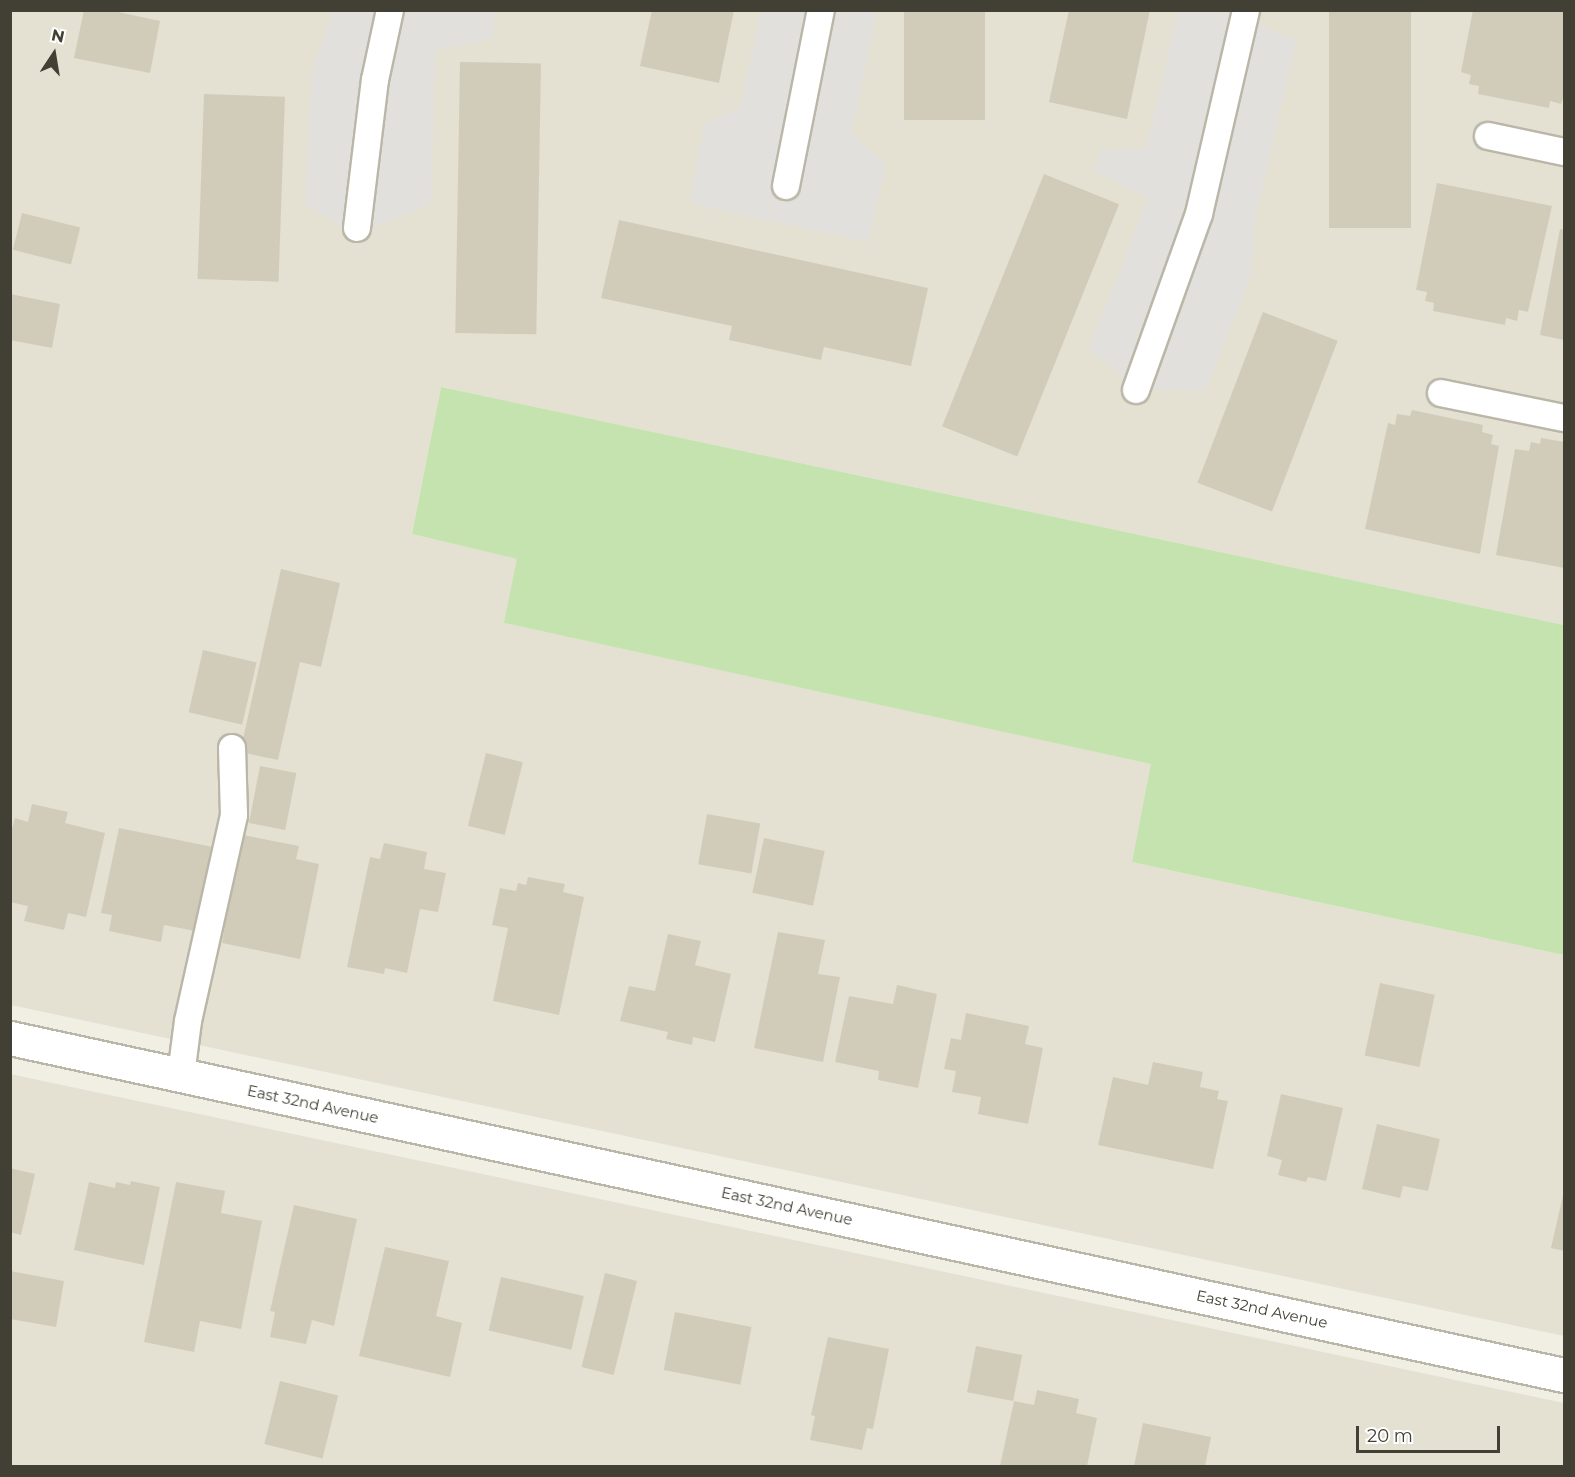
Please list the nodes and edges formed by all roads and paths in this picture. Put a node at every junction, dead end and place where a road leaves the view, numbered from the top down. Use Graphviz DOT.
graph roads {
  1 [pos="390,10"];
  2 [pos="821,10"];
  3 [pos="1246,10"];
  4 [pos="1488,136"];
  5 [pos="1564,152"];
  6 [pos="786,186"];
  7 [pos="357,228"];
  8 [pos="1136,390"];
  9 [pos="1440,393"];
  10 [pos="1564,418"];
  11 [pos="232,748"];
  12 [pos="10,1038"];
  13 [pos="181,1075"];
  14 [pos="1564,1375"];
  1 -- 7 [label="lane"];
  2 -- 6 [label="lane"];
  3 -- 8 [label="lane"];
  4 -- 5 [label="lane"];
  9 -- 10 [label="lane"];
  11 -- 13 [label="lane"];
  12 -- 13 [label="street, East 32nd Avenue"];
  13 -- 14 [label="street, East 32nd Avenue"];
}
